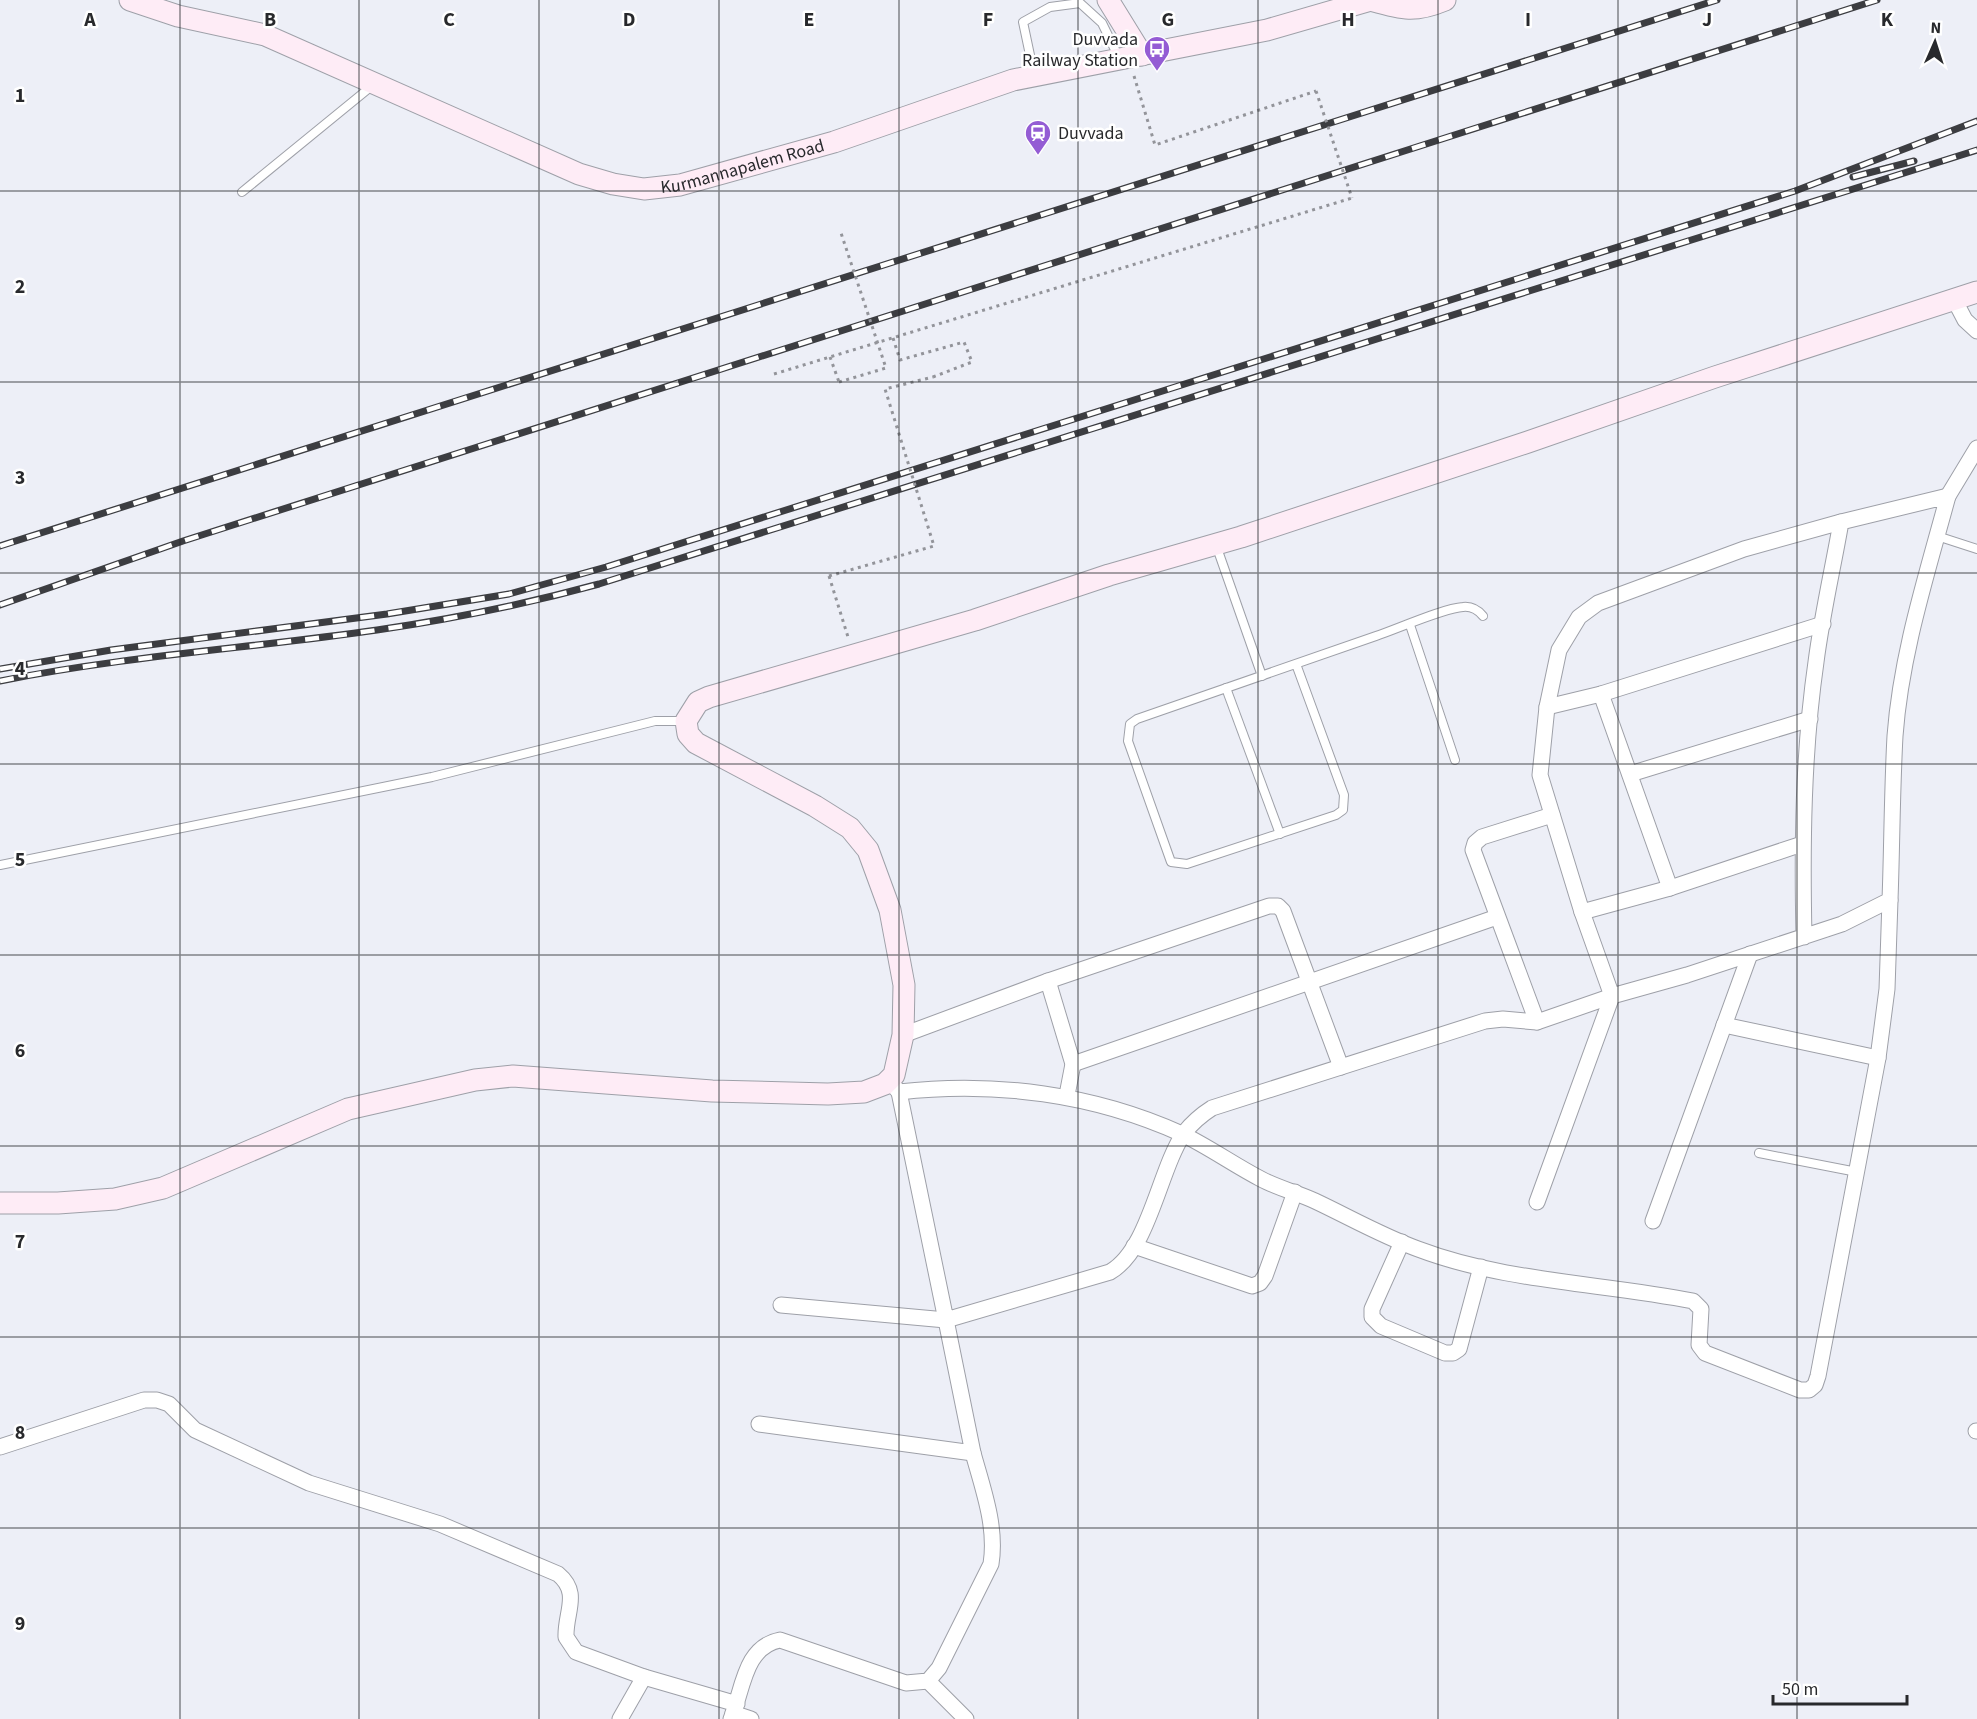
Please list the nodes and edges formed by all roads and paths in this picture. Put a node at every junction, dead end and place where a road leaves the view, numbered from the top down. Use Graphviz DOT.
graph roads {
  1 [pos="130,0"];
  2 [pos="1108,0"];
  3 [pos="1370,0"];
  4 [pos="1445,0"];
  5 [pos="1130,57"];
  6 [pos="1034,76"];
  7 [pos="374,84"];
  8 [pos="242,192"];
  9 [pos="841,233"];
  10 [pos="1977,292"];
  11 [pos="1954,299"];
  12 [pos="1977,331"];
  13 [pos="893,338"];
  14 [pos="830,357"];
  15 [pos="774,374"];
  16 [pos="1977,448"];
  17 [pos="1948,496"];
  18 [pos="1841,522"];
  19 [pos="1937,536"];
  20 [pos="1215,544"];
  21 [pos="1977,549"];
  22 [pos="1483,616"];
  23 [pos="1823,624"];
  24 [pos="1410,625"];
  25 [pos="854,655"];
  26 [pos="1296,664"];
  27 [pos="1262,676"];
  28 [pos="1226,688"];
  29 [pos="1601,694"];
  30 [pos="1547,707"];
  31 [pos="1810,719"];
  32 [pos="686,721"];
  33 [pos="1455,760"];
  34 [pos="1630,774"];
  35 [pos="1552,815"];
  36 [pos="1280,834"];
  37 [pos="1802,844"];
  38 [pos="0,865"];
  39 [pos="1670,888"];
  40 [pos="1890,900"];
  41 [pos="1582,912"];
  42 [pos="1497,917"];
  43 [pos="1804,937"];
  44 [pos="1750,954"];
  45 [pos="1048,981"];
  46 [pos="1308,984"];
  47 [pos="1612,996"];
  48 [pos="1537,1022"];
  49 [pos="1724,1025"];
  50 [pos="903,1035"];
  51 [pos="1878,1058"];
  52 [pos="1073,1064"];
  53 [pos="1341,1067"];
  54 [pos="894,1086"];
  55 [pos="1067,1095"];
  56 [pos="1183,1135"];
  57 [pos="1759,1153"];
  58 [pos="1857,1172"];
  59 [pos="1295,1192"];
  60 [pos="1537,1202"];
  61 [pos="0,1203"];
  62 [pos="1653,1221"];
  63 [pos="1402,1242"];
  64 [pos="1134,1246"];
  65 [pos="1482,1267"];
  66 [pos="781,1305"];
  67 [pos="946,1320"];
  68 [pos="759,1424"];
  69 [pos="0,1447"];
  70 [pos="973,1453"];
  71 [pos="644,1677"];
  72 [pos="928,1681"];
  73 [pos="734,1712"];
  74 [pos="620,1719"];
  75 [pos="751,1719"];
  76 [pos="966,1719"];
  1 -- 7 [label="street, Kurmannapalem Road"];
  2 -- 5 [label="street"];
  3 -- 4 [label="street"];
  3 -- 5 [label="street, Kurmannapalem Road"];
  5 -- 6 [label="street, Kurmannapalem Road"];
  5 -- 6 [label="lane"];
  5 -- 13 [label="path, bridge"];
  6 -- 7 [label="street, Kurmannapalem Road"];
  7 -- 8 [label="lane"];
  9 -- 14 [label="path, bridge"];
  10 -- 11 [label="street"];
  11 -- 12 [label="street"];
  11 -- 20 [label="street"];
  13 -- 14 [label="path"];
  13 -- 25 [label="path, bridge"];
  14 -- 15 [label="path"];
  16 -- 17 [label="street"];
  17 -- 18 [label="street"];
  17 -- 19 [label="street"];
  18 -- 23 [label="street"];
  18 -- 30 [label="street"];
  19 -- 21 [label="lane"];
  19 -- 40 [label="street"];
  20 -- 25 [label="street"];
  20 -- 27 [label="lane"];
  22 -- 24 [label="lane"];
  23 -- 29 [label="street"];
  23 -- 31 [label="street"];
  24 -- 26 [label="lane"];
  24 -- 33 [label="lane"];
  25 -- 32 [label="street"];
  26 -- 27 [label="lane"];
  26 -- 36 [label="lane"];
  27 -- 28 [label="lane"];
  28 -- 36 [label="lane"];
  28 -- 36 [label="lane"];
  29 -- 30 [label="street"];
  29 -- 34 [label="street"];
  30 -- 35 [label="street"];
  31 -- 34 [label="street"];
  31 -- 37 [label="street"];
  32 -- 38 [label="lane"];
  32 -- 50 [label="street"];
  34 -- 39 [label="street"];
  35 -- 41 [label="street"];
  35 -- 42 [label="street"];
  37 -- 39 [label="street"];
  37 -- 43 [label="street"];
  39 -- 41 [label="street"];
  40 -- 43 [label="street"];
  40 -- 51 [label="street"];
  41 -- 47 [label="street"];
  42 -- 46 [label="street"];
  42 -- 48 [label="street"];
  43 -- 44 [label="street"];
  44 -- 47 [label="street"];
  44 -- 49 [label="street"];
  45 -- 46 [label="street"];
  45 -- 50 [label="street"];
  45 -- 52 [label="street"];
  46 -- 52 [label="street"];
  46 -- 53 [label="street"];
  47 -- 48 [label="street"];
  47 -- 60 [label="street"];
  48 -- 53 [label="street"];
  49 -- 51 [label="street"];
  49 -- 62 [label="street"];
  50 -- 54 [label="street"];
  51 -- 58 [label="street"];
  52 -- 55 [label="street"];
  53 -- 56 [label="street"];
  54 -- 55 [label="street"];
  54 -- 61 [label="street"];
  54 -- 67 [label="street"];
  55 -- 56 [label="street"];
  56 -- 59 [label="street"];
  56 -- 64 [label="street"];
  57 -- 58 [label="lane"];
  58 -- 65 [label="street"];
  59 -- 63 [label="street"];
  59 -- 64 [label="street"];
  63 -- 65 [label="street"];
  63 -- 65 [label="street"];
  64 -- 67 [label="street"];
  66 -- 67 [label="street"];
  67 -- 70 [label="street"];
  68 -- 70 [label="street"];
  69 -- 71 [label="street"];
  70 -- 72 [label="street"];
  71 -- 73 [label="street"];
  71 -- 74 [label="street"];
  72 -- 73 [label="street"];
  72 -- 76 [label="street"];
  73 -- 75 [label="street"];
}
